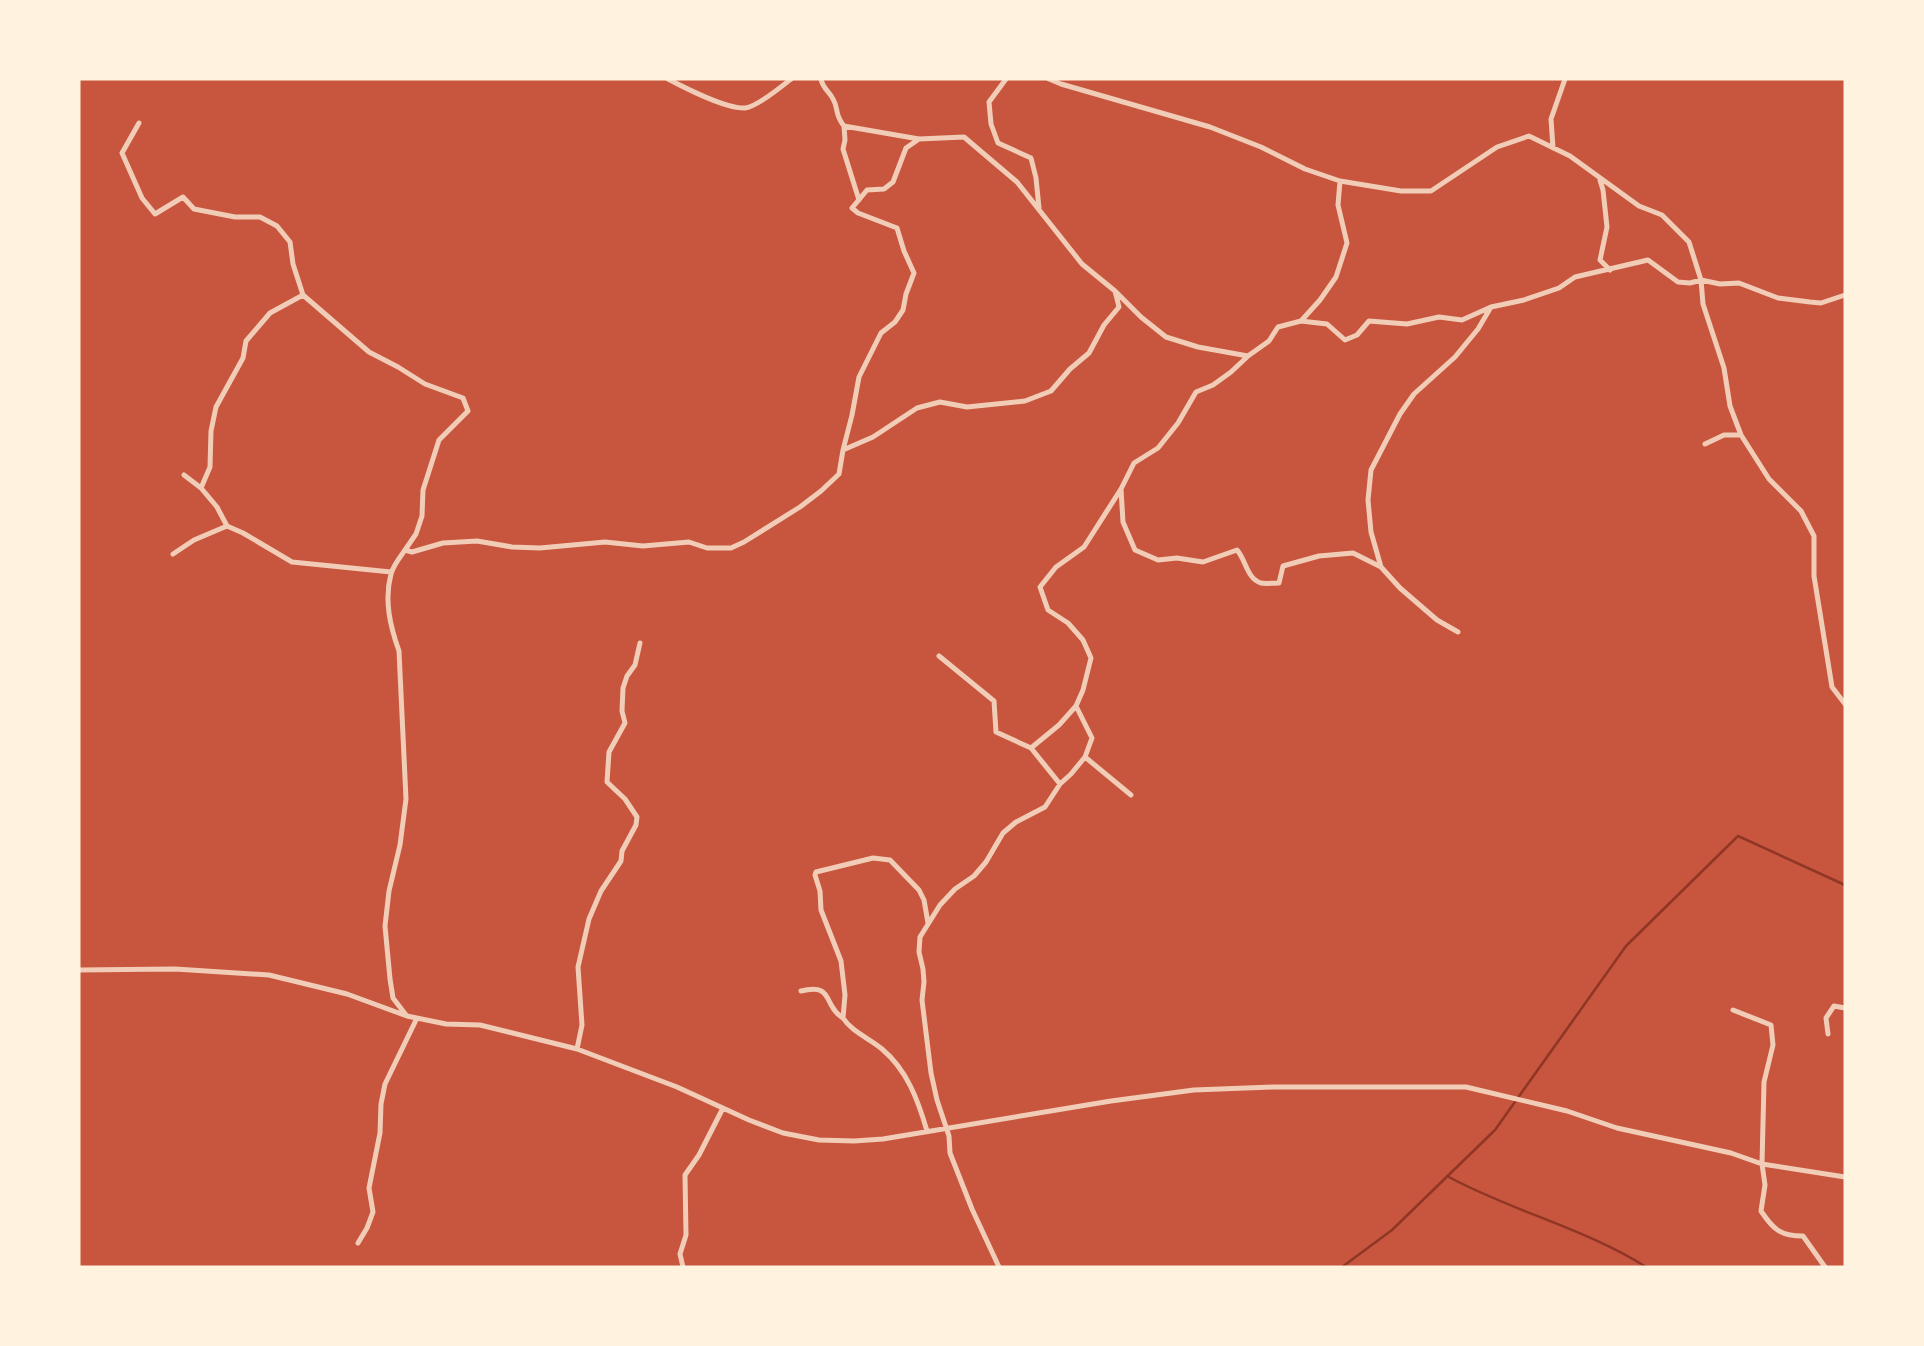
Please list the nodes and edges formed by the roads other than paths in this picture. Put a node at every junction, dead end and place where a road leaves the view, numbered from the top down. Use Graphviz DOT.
graph roads {
  1 [pos="668,79"];
  2 [pos="791,79"];
  3 [pos="821,79"];
  4 [pos="1006,79"];
  5 [pos="1049,79"];
  6 [pos="1565,79"];
  7 [pos="139,123"];
  8 [pos="844,126"];
  9 [pos="919,138"];
  10 [pos="1553,148"];
  11 [pos="1600,178"];
  12 [pos="1340,181"];
  13 [pos="859,200"];
  14 [pos="1039,208"];
  15 [pos="1610,270"];
  16 [pos="1701,280"];
  17 [pos="1115,291"];
  18 [pos="303,295"];
  19 [pos="1845,295"];
  20 [pos="1491,307"];
  21 [pos="1301,321"];
  22 [pos="1248,356"];
  23 [pos="1741,435"];
  24 [pos="1705,444"];
  25 [pos="843,450"];
  26 [pos="204,480"];
  27 [pos="201,488"];
  28 [pos="1121,489"];
  29 [pos="227,526"];
  30 [pos="405,550"];
  31 [pos="173,554"];
  32 [pos="1381,567"];
  33 [pos="391,572"];
  34 [pos="1458,632"];
  35 [pos="640,643"];
  36 [pos="939,656"];
  37 [pos="1845,704"];
  38 [pos="1076,706"];
  39 [pos="1031,748"];
  40 [pos="1084,757"];
  41 [pos="1059,784"];
  42 [pos="1131,795"];
  43 [pos="928,923"];
  44 [pos="79,970"];
  45 [pos="802,991"];
  46 [pos="1845,1008"];
  47 [pos="1733,1010"];
  48 [pos="407,1016"];
  49 [pos="417,1018"];
  50 [pos="843,1018"];
  51 [pos="1828,1034"];
  52 [pos="577,1049"];
  53 [pos="723,1108"];
  54 [pos="946,1127"];
  55 [pos="927,1131"];
  56 [pos="1762,1164"];
  57 [pos="1845,1177"];
  58 [pos="358,1243"];
  59 [pos="682,1267"];
  60 [pos="999,1267"];
  61 [pos="1825,1267"];
  1 -- 2 [label="street"];
  3 -- 8 [label="street"];
  4 -- 14 [label="street"];
  5 -- 12 [label="street"];
  6 -- 10 [label="street"];
  7 -- 18 [label="street"];
  8 -- 9 [label="street"];
  8 -- 13 [label="street"];
  9 -- 13 [label="street"];
  9 -- 14 [label="street"];
  10 -- 11 [label="street"];
  10 -- 12 [label="street"];
  11 -- 15 [label="street"];
  11 -- 16 [label="street"];
  12 -- 21 [label="street"];
  13 -- 25 [label="street"];
  14 -- 17 [label="street"];
  15 -- 16 [label="street"];
  15 -- 20 [label="street"];
  16 -- 19 [label="street"];
  16 -- 23 [label="street"];
  17 -- 22 [label="street"];
  17 -- 25 [label="street"];
  18 -- 26 [label="street"];
  18 -- 30 [label="street"];
  20 -- 21 [label="street"];
  20 -- 32 [label="street"];
  21 -- 22 [label="street"];
  22 -- 28 [label="street"];
  23 -- 24 [label="street"];
  23 -- 37 [label="street"];
  25 -- 30 [label="street"];
  26 -- 27 [label="street"];
  26 -- 27 [label="street"];
  27 -- 29 [label="street"];
  28 -- 32 [label="street"];
  28 -- 38 [label="street"];
  29 -- 31 [label="street"];
  29 -- 33 [label="street"];
  30 -- 33 [label="street"];
  32 -- 34 [label="street"];
  33 -- 48 [label="street"];
  35 -- 52 [label="street"];
  36 -- 39 [label="street"];
  38 -- 39 [label="street"];
  38 -- 40 [label="street"];
  39 -- 41 [label="street"];
  40 -- 41 [label="street"];
  40 -- 42 [label="street"];
  41 -- 43 [label="street"];
  43 -- 50 [label="street"];
  43 -- 54 [label="street"];
  44 -- 48 [label="street"];
  45 -- 50 [label="street"];
  46 -- 51 [label="street"];
  47 -- 56 [label="street"];
  48 -- 49 [label="street"];
  49 -- 52 [label="street"];
  49 -- 58 [label="street"];
  50 -- 55 [label="street"];
  52 -- 53 [label="street"];
  53 -- 55 [label="street"];
  53 -- 59 [label="street"];
  54 -- 55 [label="street"];
  54 -- 56 [label="street"];
  54 -- 60 [label="street"];
  56 -- 57 [label="street"];
  56 -- 61 [label="street"];
}
